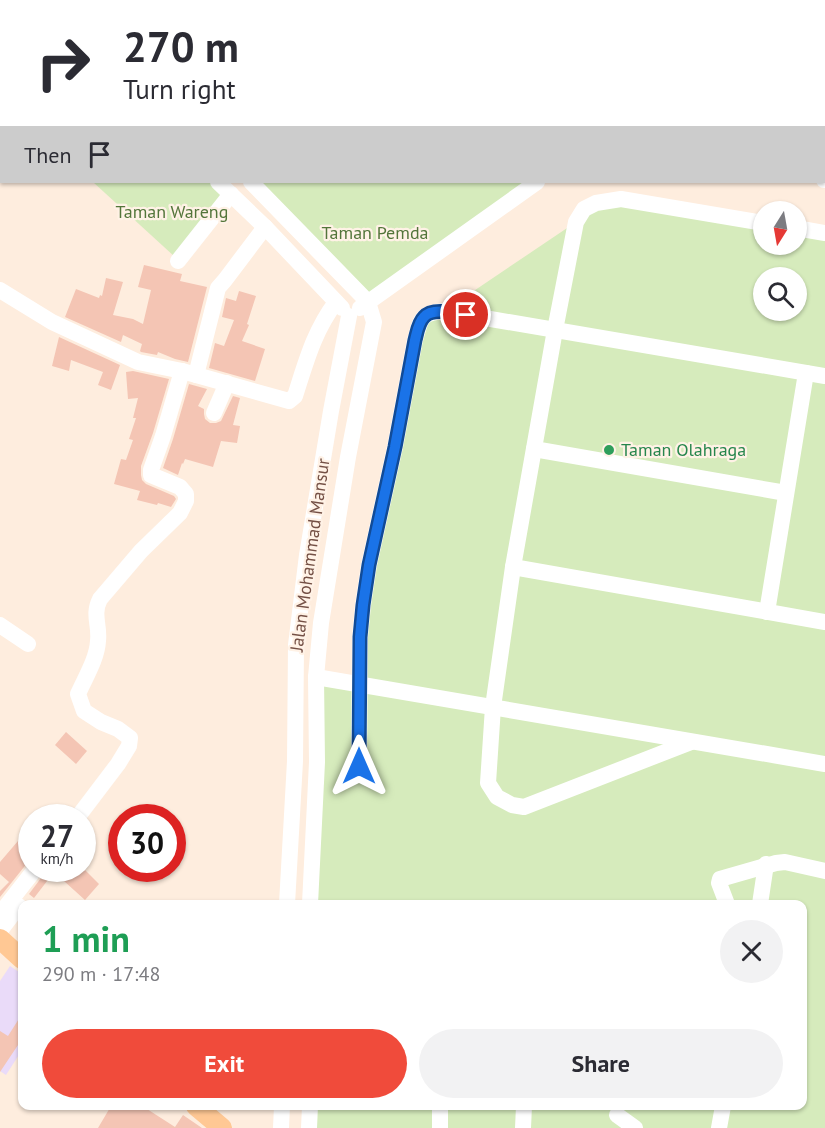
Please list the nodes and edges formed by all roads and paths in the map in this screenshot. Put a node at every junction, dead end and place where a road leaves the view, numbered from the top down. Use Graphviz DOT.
graph roads {
  1 [pos="219,183"];
  2 [pos="252,183"];
  3 [pos="536,183"];
  4 [pos="231,194"];
  5 [pos="753,221"];
  6 [pos="265,226"];
  7 [pos="807,230"];
  8 [pos="825,233"];
  9 [pos="178,261"];
  10 [pos="0,290"];
  11 [pos="336,302"];
  12 [pos="368,302"];
  13 [pos="349,315"];
  14 [pos="555,330"];
  15 [pos="189,373"];
  16 [pos="806,373"];
  17 [pos="825,376"];
  18 [pos="227,383"];
  19 [pos="214,413"];
  20 [pos="534,449"];
  21 [pos="786,493"];
  22 [pos="513,567"];
  23 [pos="767,612"];
  24 [pos="825,622"];
  25 [pos="0,625"];
  26 [pos="28,644"];
  27 [pos="316,677"];
  28 [pos="359,685"];
  29 [pos="493,707"];
  30 [pos="691,742"];
  31 [pos="825,765"];
  32 [pos="359,766"];
  33 [pos="88,804"];
  34 [pos="766,864"];
  35 [pos="825,871"];
  36 [pos="25,882"];
  37 [pos="287,900"];
  38 [pos="310,900"];
  39 [pos="726,900"];
  40 [pos="761,900"];
  41 [pos="18,907"];
  42 [pos="0,914"];
  43 [pos="0,931"];
  44 [pos="0,939"];
  45 [pos="18,955"];
  46 [pos="201,1110"];
  47 [pos="282,1110"];
  48 [pos="310,1110"];
  49 [pos="440,1110"];
  50 [pos="526,1110"];
  51 [pos="722,1110"];
  52 [pos="616,1116"];
  53 [pos="222,1128"];
  54 [pos="281,1128"];
  55 [pos="309,1128"];
  56 [pos="440,1128"];
  57 [pos="523,1128"];
  58 [pos="635,1128"];
  59 [pos="719,1128"];
  1 -- 4 [label="street"];
  2 -- 12 [label="street"];
  3 -- 12 [label="street"];
  4 -- 6 [label="street"];
  4 -- 9 [label="street"];
  5 -- 14 [label="street"];
  6 -- 11 [label="street"];
  6 -- 15 [label="street"];
  7 -- 8 [label="street"];
  10 -- 15 [label="street"];
  11 -- 13 [label="street"];
  11 -- 18 [label="street"];
  12 -- 13 [label="street"];
  12 -- 27 [label="street, Jalan Mohammad Mansur"];
  13 -- 37 [label="street, Jalan Mohammad Mansur"];
  14 -- 16 [label="street"];
  14 -- 20 [label="street"];
  14 -- 28 [label="street"];
  15 -- 18 [label="street"];
  15 -- 33 [label="street"];
  16 -- 17 [label="street"];
  16 -- 21 [label="street"];
  18 -- 19 [label="street"];
  20 -- 21 [label="street"];
  20 -- 22 [label="street"];
  21 -- 23 [label="street"];
  22 -- 23 [label="street"];
  22 -- 29 [label="street"];
  23 -- 24 [label="street"];
  25 -- 26 [label="street"];
  27 -- 28 [label="street"];
  27 -- 38 [label="street, Jalan Mohammad Mansur"];
  28 -- 29 [label="street"];
  28 -- 32 [label="street"];
  29 -- 30 [label="street"];
  29 -- 30 [label="street"];
  30 -- 31 [label="street"];
  34 -- 35 [label="street"];
  34 -- 39 [label="street"];
  34 -- 40 [label="street"];
  36 -- 42 [label="street"];
  41 -- 43 [label="street"];
  44 -- 45 [label="main road"];
  46 -- 53 [label="main road"];
  47 -- 54 [label="street"];
  48 -- 55 [label="street"];
  49 -- 56 [label="street"];
  50 -- 57 [label="street"];
  51 -- 59 [label="street"];
  52 -- 58 [label="street"];
}
